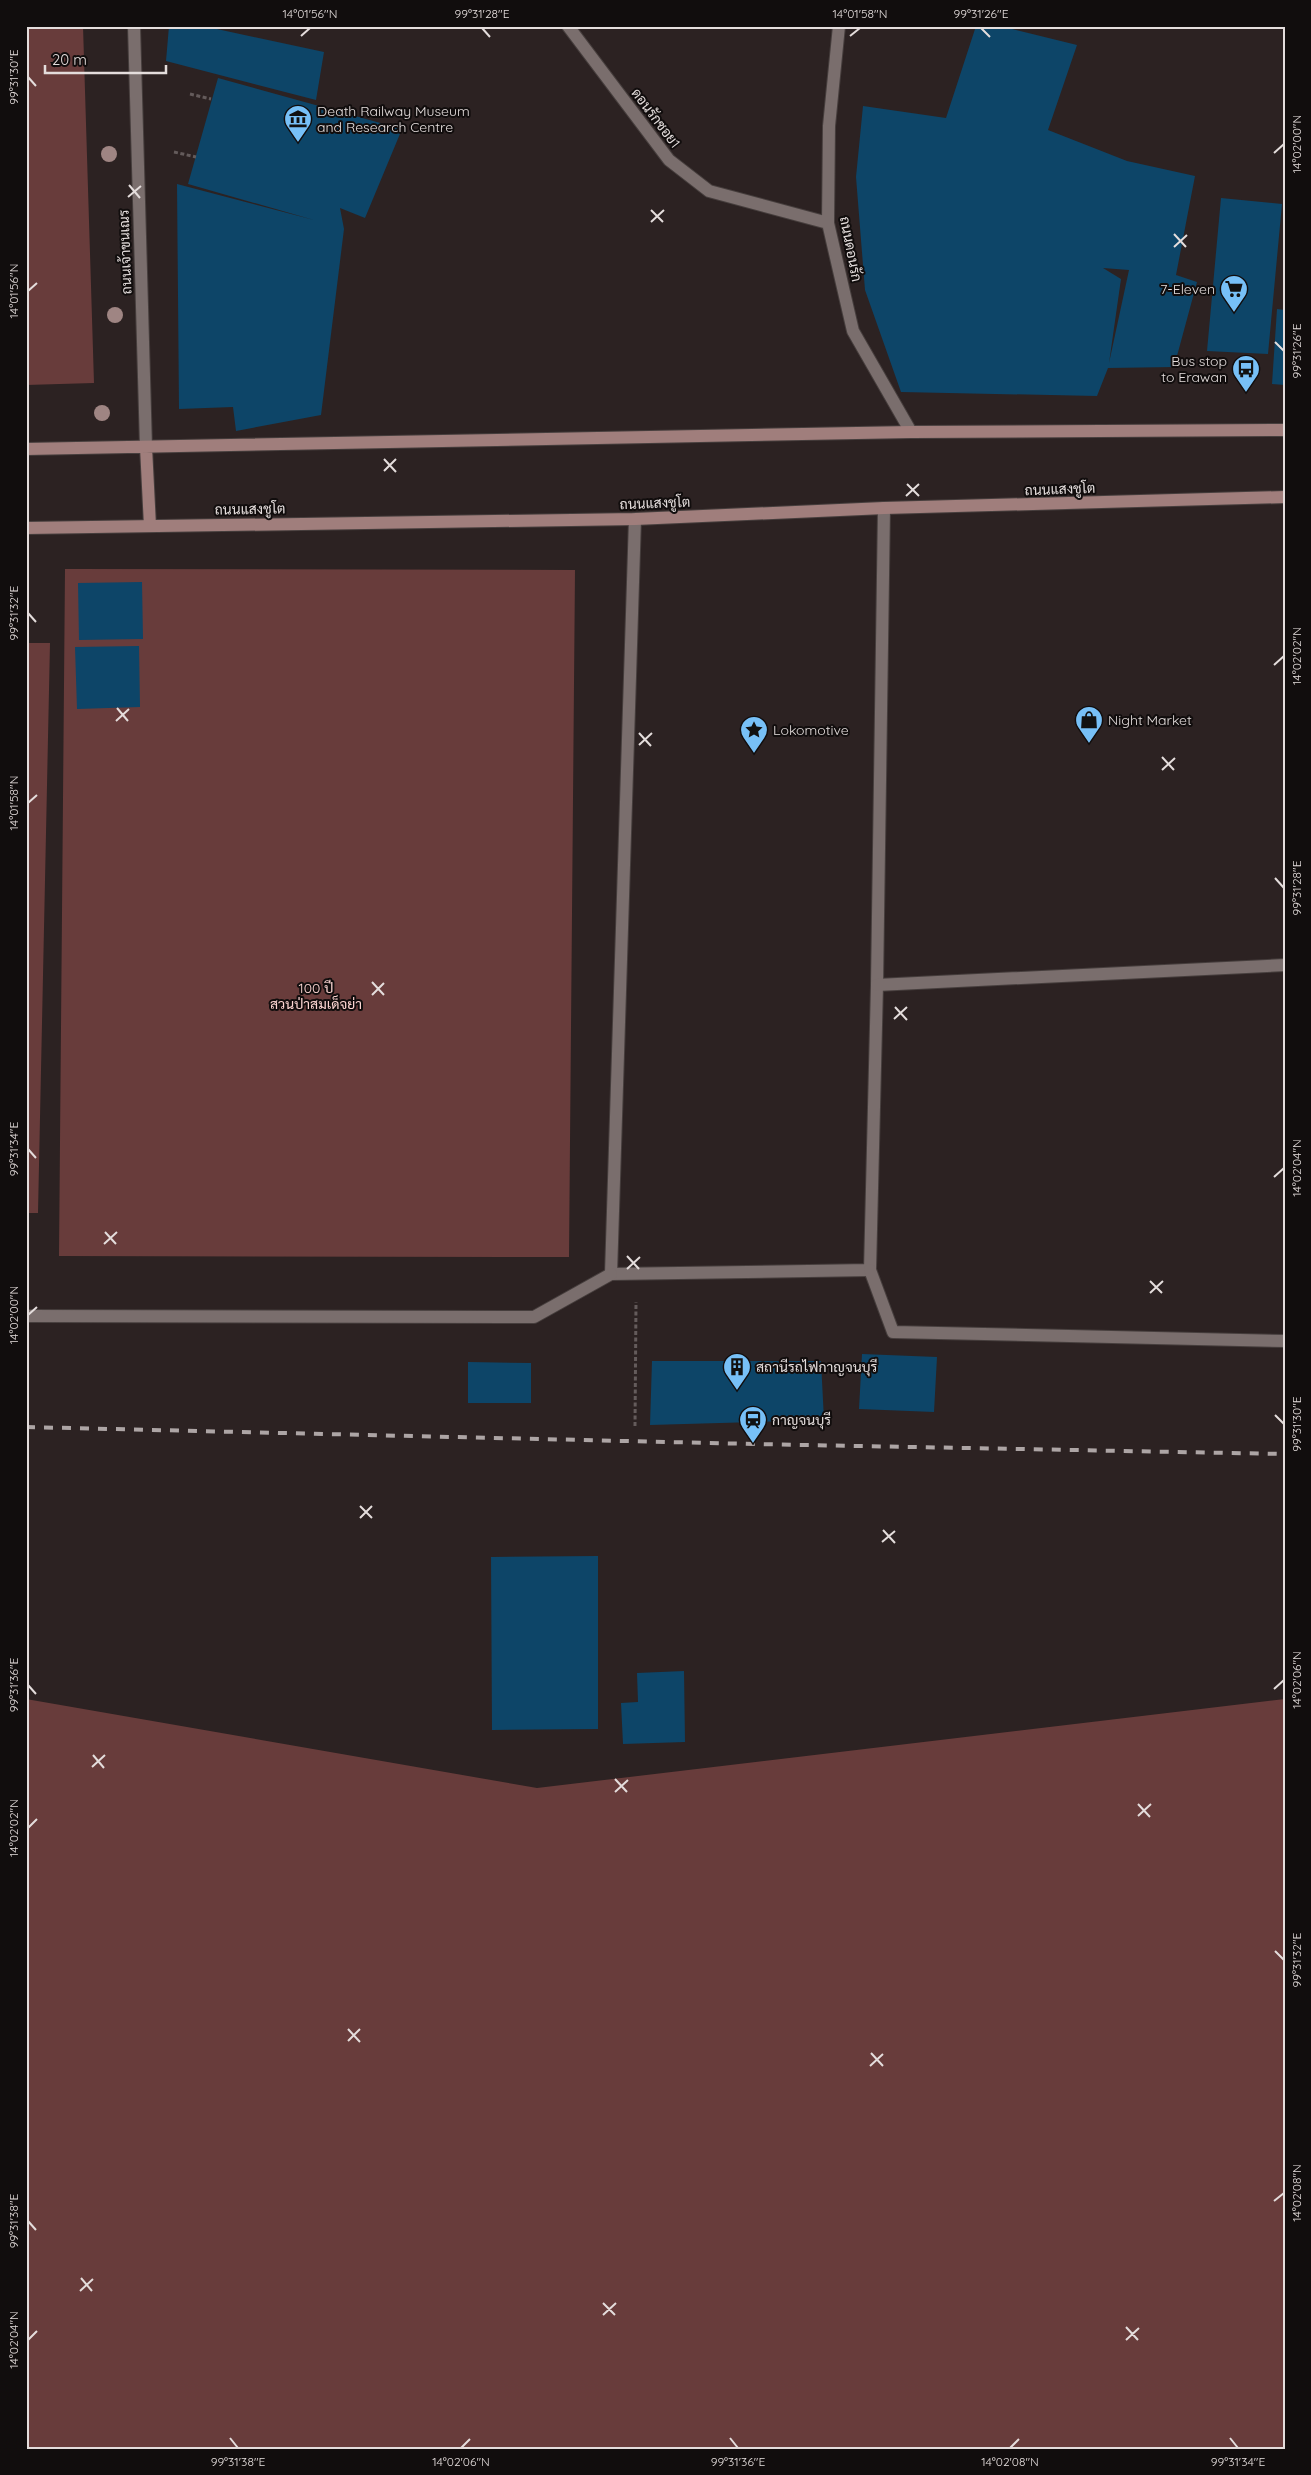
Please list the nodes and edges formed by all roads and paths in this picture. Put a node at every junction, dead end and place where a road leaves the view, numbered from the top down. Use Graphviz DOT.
graph roads {
  1 [pos="134,26"];
  2 [pos="568,26"];
  3 [pos="840,26"];
  4 [pos="190,94"];
  5 [pos="211,99"];
  6 [pos="174,152"];
  7 [pos="196,157"];
  8 [pos="828,222"];
  9 [pos="1285,430"];
  10 [pos="911,432"];
  11 [pos="146,447"];
  12 [pos="26,449"];
  13 [pos="1285,497"];
  14 [pos="884,508"];
  15 [pos="635,519"];
  16 [pos="150,526"];
  17 [pos="26,528"];
  18 [pos="1285,965"];
  19 [pos="877,985"];
  20 [pos="870,1270"];
  21 [pos="636,1273"];
  22 [pos="611,1274"];
  23 [pos="26,1316"];
  24 [pos="1285,1341"];
  25 [pos="635,1426"];
  1 -- 11 [label="street, ถนนเจ้าขนเณร"];
  2 -- 8 [label="street, ดอนรักซอย1"];
  3 -- 8 [label="street, ถนนดอนรัก"];
  4 -- 5 [label="path"];
  6 -- 7 [label="path"];
  8 -- 10 [label="street, ถนนดอนรัก"];
  9 -- 10 [label="main road"];
  10 -- 11 [label="main road"];
  11 -- 12 [label="main road"];
  11 -- 16 [label="main road"];
  13 -- 14 [label="main road, ถนนแสงชูโต"];
  14 -- 15 [label="main road, ถนนแสงชูโต"];
  14 -- 19 [label="street"];
  15 -- 16 [label="main road, ถนนแสงชูโต"];
  15 -- 22 [label="street"];
  16 -- 17 [label="main road, ถนนแสงชูโต"];
  18 -- 19 [label="street"];
  19 -- 20 [label="street"];
  20 -- 21 [label="street"];
  20 -- 24 [label="street"];
  21 -- 22 [label="street"];
  21 -- 25 [label="path"];
  22 -- 23 [label="street"];
}
